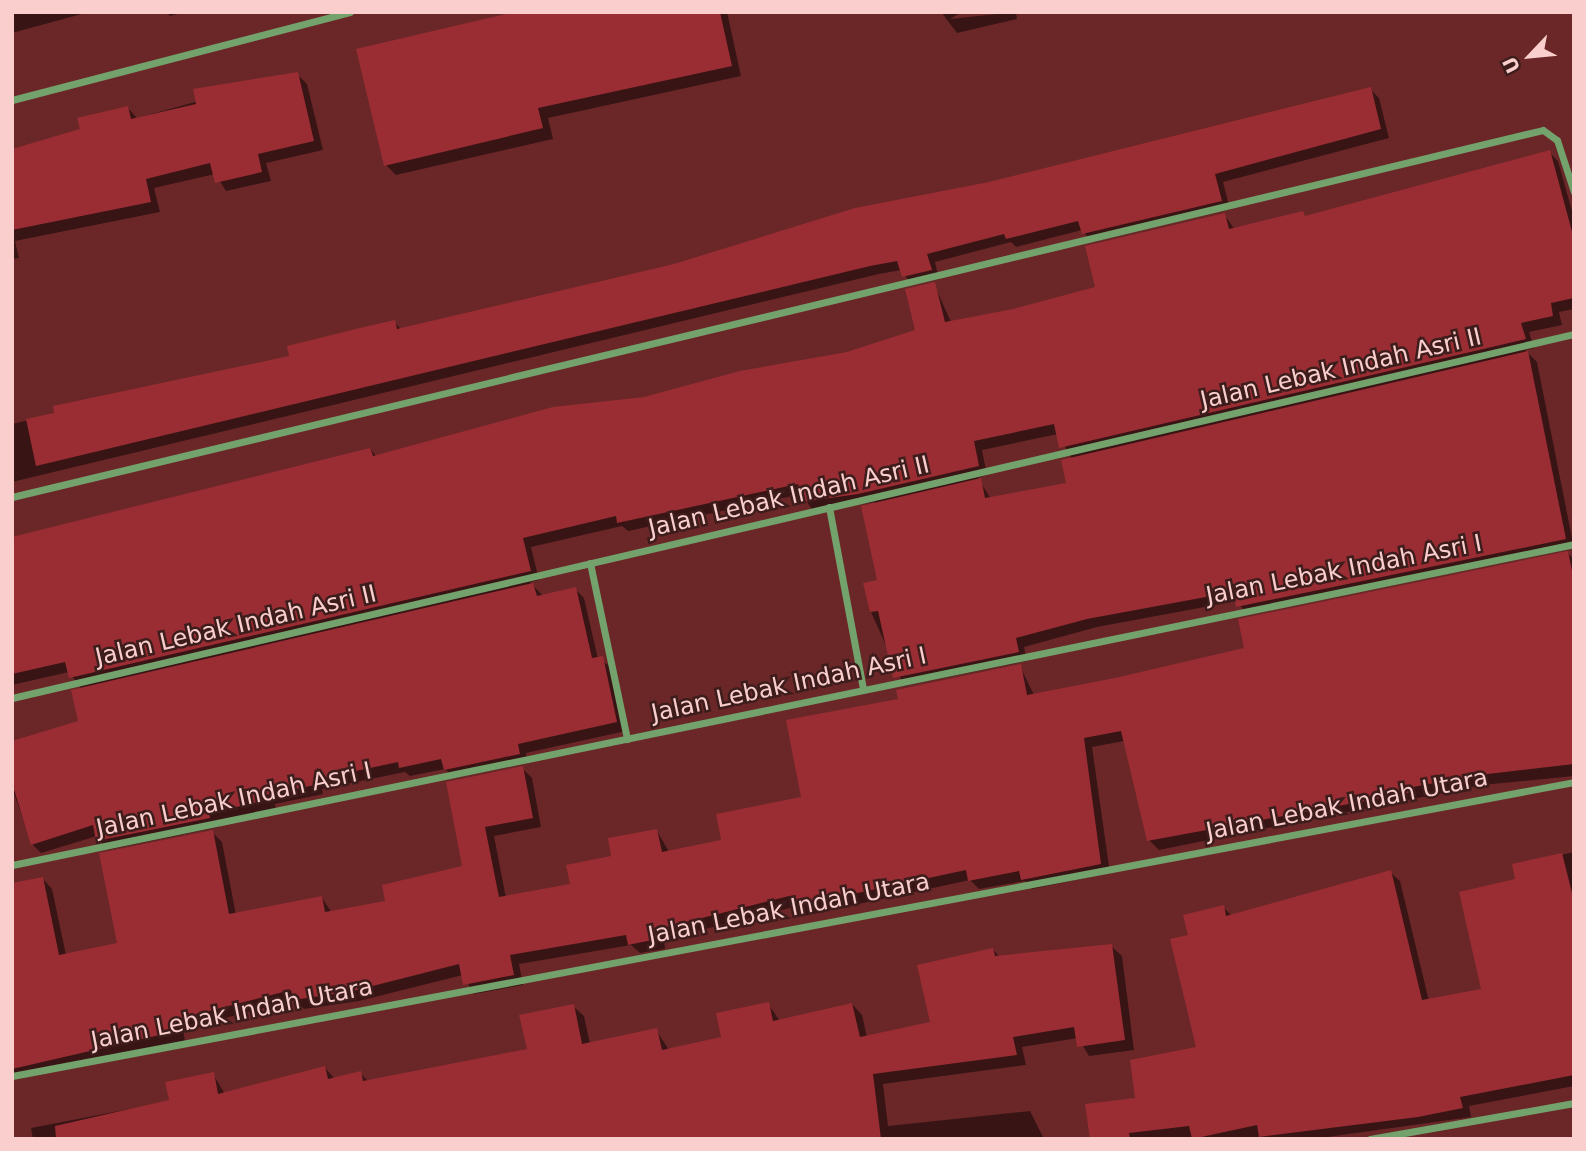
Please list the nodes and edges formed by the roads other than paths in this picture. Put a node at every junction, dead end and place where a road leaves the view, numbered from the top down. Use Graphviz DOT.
graph roads {
  1 [pos="350,12"];
  2 [pos="12,100"];
  3 [pos="1574,192"];
  4 [pos="1574,334"];
  5 [pos="12,497"];
  6 [pos="829,507"];
  7 [pos="1574,544"];
  8 [pos="590,563"];
  9 [pos="863,688"];
  10 [pos="12,698"];
  11 [pos="627,739"];
  12 [pos="1574,782"];
  13 [pos="12,865"];
  14 [pos="12,1076"];
  15 [pos="1574,1103"];
  16 [pos="1370,1139"];
  1 -- 2 [label="street"];
  3 -- 5 [label="street"];
  4 -- 6 [label="street, Jalan Lebak Indah Asri II"];
  6 -- 8 [label="street, Jalan Lebak Indah Asri II"];
  6 -- 9 [label="street"];
  7 -- 9 [label="street, Jalan Lebak Indah Asri I"];
  8 -- 10 [label="street, Jalan Lebak Indah Asri II"];
  8 -- 11 [label="street"];
  9 -- 11 [label="street, Jalan Lebak Indah Asri I"];
  11 -- 13 [label="street, Jalan Lebak Indah Asri I"];
  12 -- 14 [label="street, Jalan Lebak Indah Utara"];
  15 -- 16 [label="street"];
}
